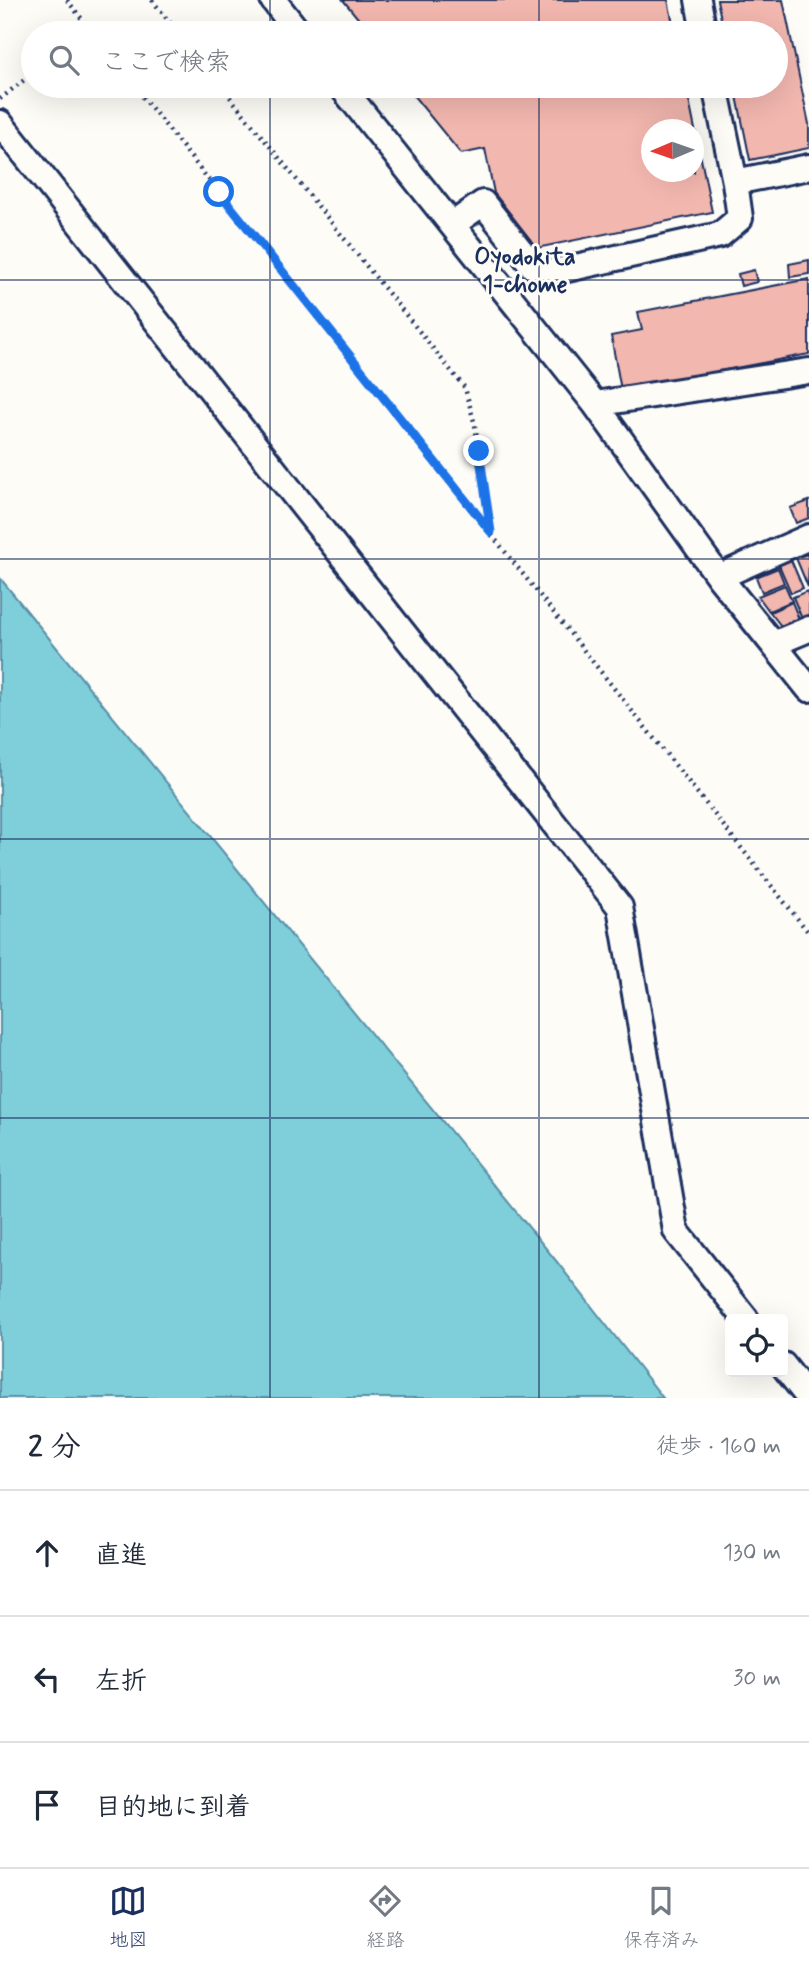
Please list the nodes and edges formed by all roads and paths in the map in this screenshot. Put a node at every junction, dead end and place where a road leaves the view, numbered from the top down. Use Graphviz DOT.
graph roads {
  1 [pos="67,0"];
  2 [pos="152,0"];
  3 [pos="273,0"];
  4 [pos="698,0"];
  5 [pos="83,21"];
  6 [pos="169,21"];
  7 [pos="290,21"];
  8 [pos="702,21"];
  9 [pos="21,82"];
  10 [pos="144,98"];
  11 [pos="231,98"];
  12 [pos="351,98"];
  13 [pos="718,98"];
  14 [pos="0,99"];
  15 [pos="0,123"];
  16 [pos="809,167"];
  17 [pos="735,182"];
  18 [pos="452,225"];
  19 [pos="809,371"];
  20 [pos="595,404"];
  21 [pos="491,532"];
  22 [pos="809,537"];
  23 [pos="719,577"];
  24 [pos="809,629"];
  25 [pos="773,644"];
  26 [pos="809,689"];
  27 [pos="809,933"];
  28 [pos="742,1314"];
  29 [pos="788,1371"];
  30 [pos="809,1398"];
  1 -- 5 [label="path"];
  2 -- 6 [label="path"];
  3 -- 7 [label="street"];
  4 -- 8 [label="street"];
  9 -- 14 [label="path"];
  10 -- 21 [label="path"];
  11 -- 21 [label="path"];
  12 -- 18 [label="street"];
  13 -- 17 [label="street"];
  15 -- 28 [label="street"];
  16 -- 17 [label="street"];
  17 -- 18 [label="street"];
  18 -- 20 [label="street"];
  19 -- 20 [label="street"];
  20 -- 23 [label="street"];
  21 -- 27 [label="path"];
  22 -- 23 [label="street"];
  23 -- 25 [label="street"];
  24 -- 25 [label="street"];
  25 -- 26 [label="street"];
  29 -- 30 [label="street"];
}
